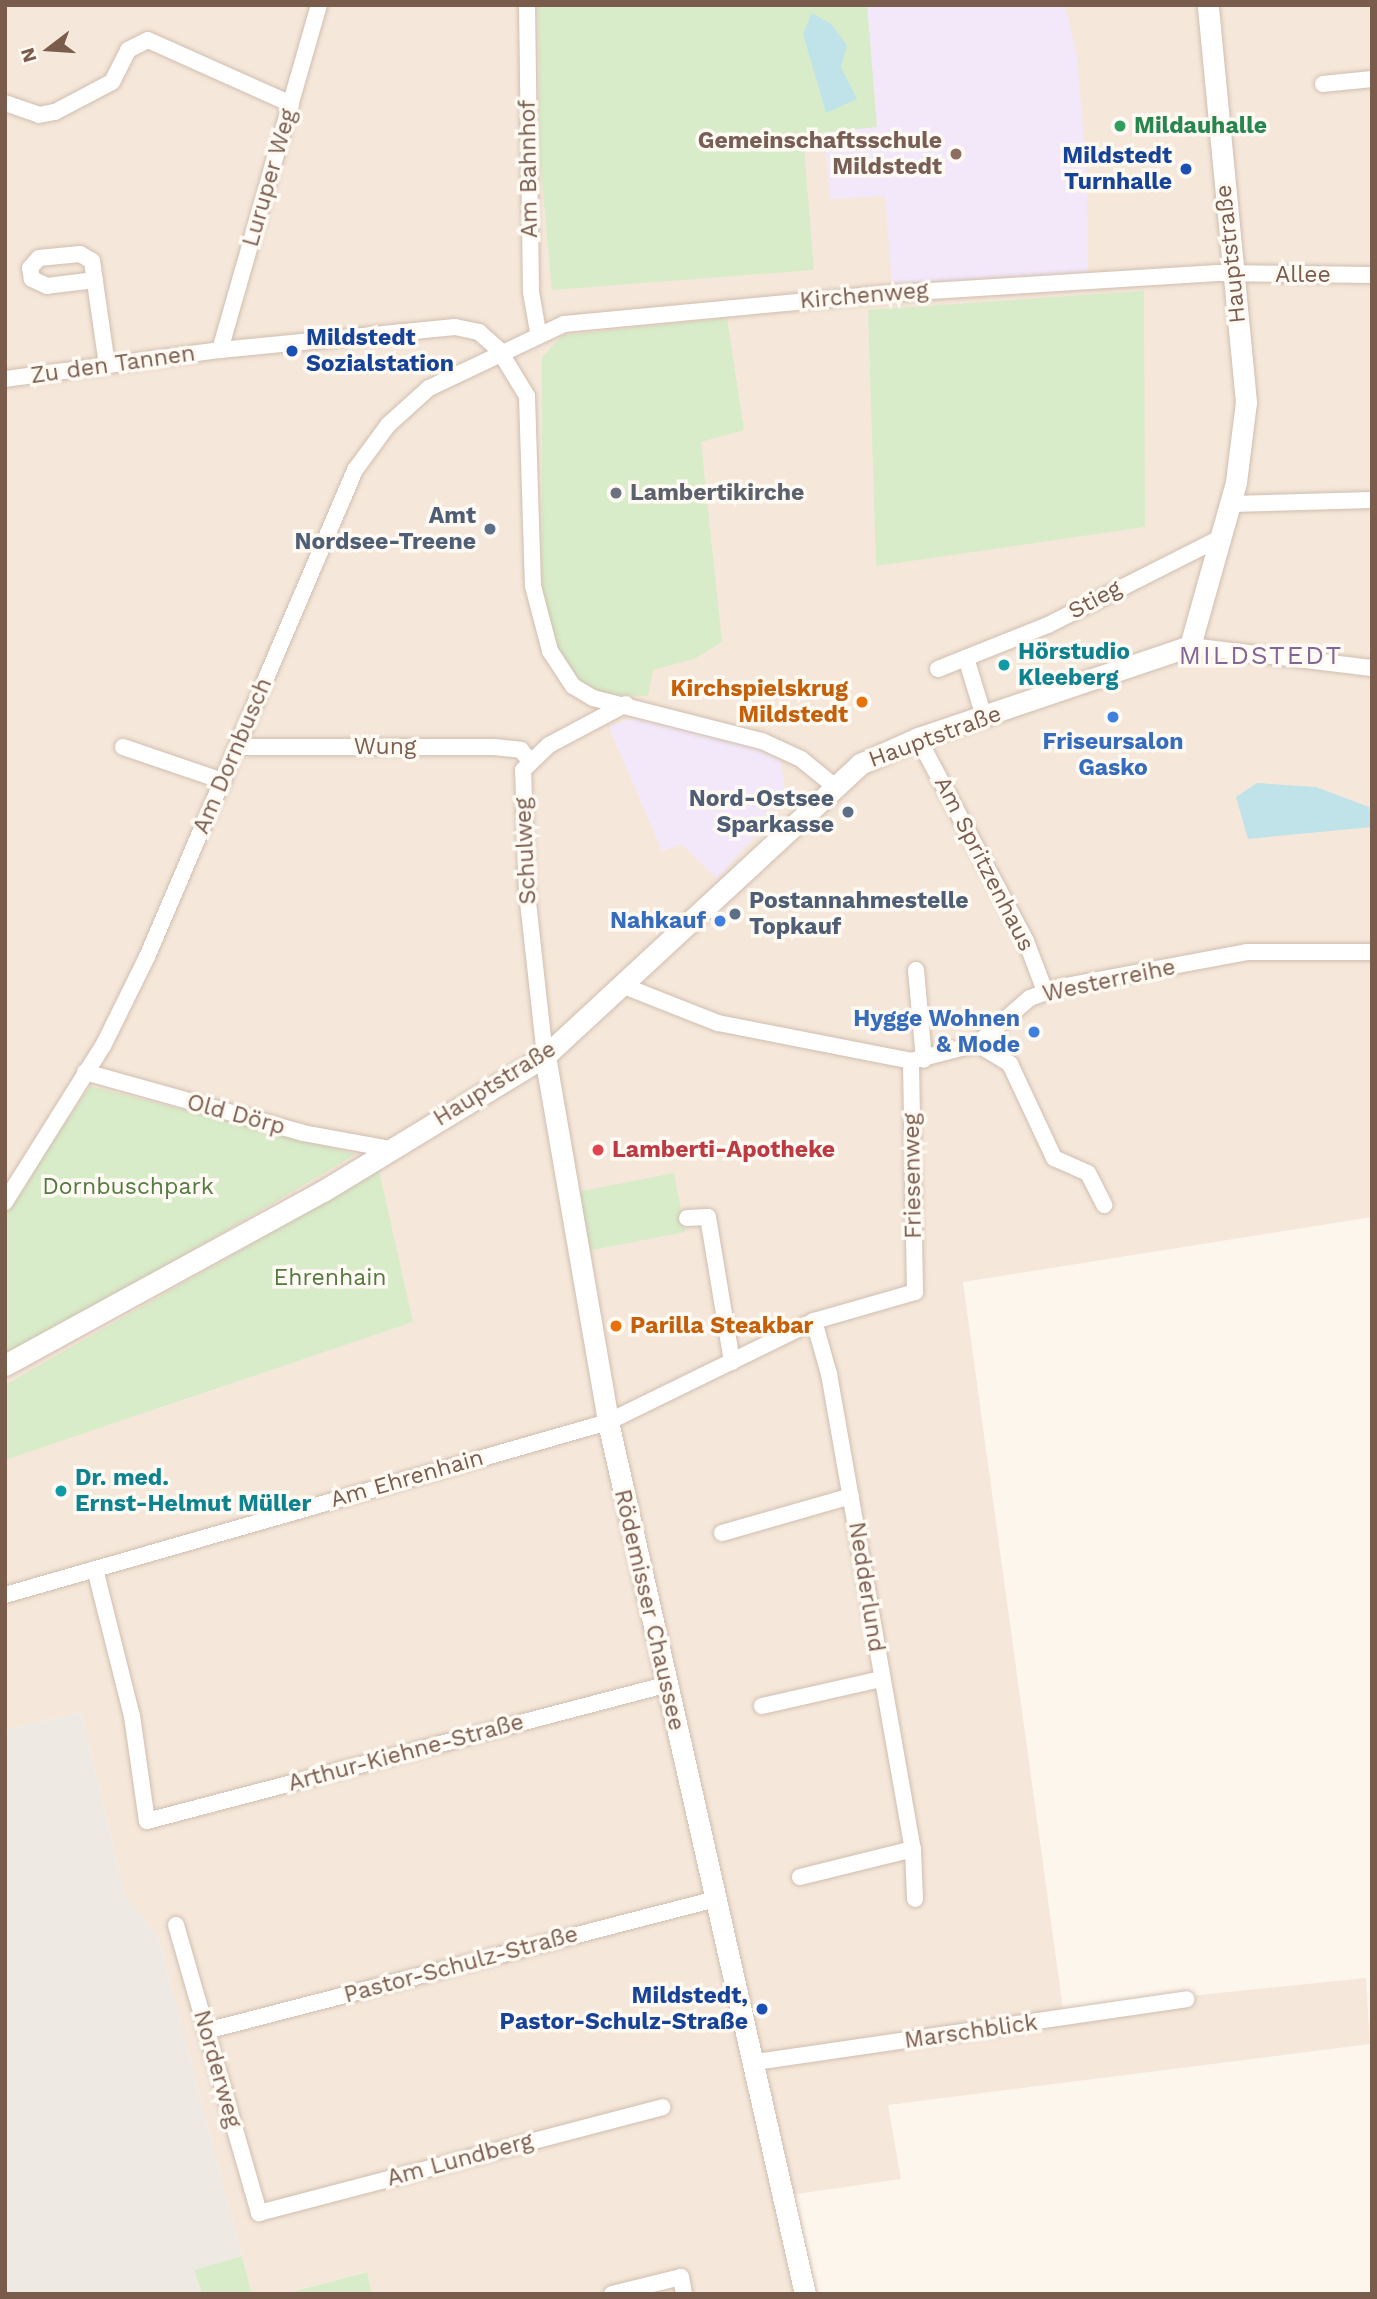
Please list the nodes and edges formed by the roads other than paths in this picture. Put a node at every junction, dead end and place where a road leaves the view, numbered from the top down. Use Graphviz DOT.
graph roads {
  1 [pos="319,5"];
  2 [pos="527,5"];
  3 [pos="1208,5"];
  4 [pos="1372,79"];
  5 [pos="1323,84"];
  6 [pos="5,103"];
  7 [pos="291,104"];
  8 [pos="1372,275"];
  9 [pos="1234,276"];
  10 [pos="94,281"];
  11 [pos="538,331"];
  12 [pos="220,350"];
  13 [pos="499,350"];
  14 [pos="107,365"];
  15 [pos="5,379"];
  16 [pos="1372,500"];
  17 [pos="1231,504"];
  18 [pos="1222,537"];
  19 [pos="1191,646"];
  20 [pos="966,658"];
  21 [pos="1372,668"];
  22 [pos="939,670"];
  23 [pos="626,704"];
  24 [pos="984,717"];
  25 [pos="918,738"];
  26 [pos="123,747"];
  27 [pos="237,747"];
  28 [pos="528,759"];
  29 [pos="223,781"];
  30 [pos="833,785"];
  31 [pos="1372,952"];
  32 [pos="916,970"];
  33 [pos="624,986"];
  34 [pos="1045,991"];
  35 [pos="977,1044"];
  36 [pos="545,1056"];
  37 [pos="918,1060"];
  38 [pos="85,1072"];
  39 [pos="390,1149"];
  40 [pos="5,1202"];
  41 [pos="1104,1205"];
  42 [pos="687,1218"];
  43 [pos="915,1292"];
  44 [pos="814,1321"];
  45 [pos="732,1362"];
  46 [pos="5,1365"];
  47 [pos="608,1422"];
  48 [pos="851,1496"];
  49 [pos="722,1533"];
  50 [pos="95,1569"];
  51 [pos="5,1595"];
  52 [pos="881,1679"];
  53 [pos="666,1685"];
  54 [pos="762,1706"];
  55 [pos="913,1849"];
  56 [pos="800,1877"];
  57 [pos="716,1899"];
  58 [pos="915,1899"];
  59 [pos="176,1925"];
  60 [pos="1186,1999"];
  61 [pos="206,2031"];
  62 [pos="755,2062"];
  63 [pos="662,2107"];
  64 [pos="259,2213"];
  65 [pos="612,2294"];
  66 [pos="684,2294"];
  67 [pos="805,2294"];
  1 -- 7 [label="street, Luruper Weg"];
  2 -- 11 [label="street, Am Bahnhof"];
  3 -- 9 [label="street, Hauptstraße"];
  4 -- 5 [label="street"];
  6 -- 7 [label="street"];
  7 -- 12 [label="street, Luruper Weg"];
  8 -- 9 [label="street, Allee"];
  9 -- 11 [label="street, Kirchenweg"];
  9 -- 17 [label="street, Hauptstraße"];
  10 -- 14 [label="street"];
  11 -- 13 [label="street, Kirchenweg"];
  12 -- 13 [label="street"];
  12 -- 14 [label="street, Zu den Tannen"];
  13 -- 23 [label="street"];
  13 -- 27 [label="street, Am Dornbusch"];
  14 -- 15 [label="street, Zu den Tannen"];
  16 -- 17 [label="street"];
  17 -- 18 [label="street, Hauptstraße"];
  18 -- 19 [label="street, Hauptstraße"];
  18 -- 20 [label="street, Stieg"];
  19 -- 21 [label="street"];
  19 -- 24 [label="street, Hauptstraße"];
  20 -- 22 [label="street, Stieg"];
  20 -- 24 [label="street"];
  23 -- 28 [label="street"];
  23 -- 30 [label="street"];
  24 -- 25 [label="street, Hauptstraße"];
  25 -- 30 [label="street, Hauptstraße"];
  25 -- 34 [label="street, Am Spritzenhaus"];
  26 -- 29 [label="street"];
  27 -- 28 [label="street, Wung"];
  27 -- 29 [label="street, Am Dornbusch"];
  28 -- 36 [label="street, Schulweg"];
  29 -- 38 [label="street, Am Dornbusch"];
  30 -- 33 [label="street, Hauptstraße"];
  31 -- 34 [label="street, Westerreihe"];
  32 -- 37 [label="street, Friesenweg"];
  33 -- 36 [label="street, Hauptstraße"];
  33 -- 37 [label="street, Westerreihe"];
  34 -- 35 [label="street, Westerreihe"];
  35 -- 37 [label="street, Westerreihe"];
  35 -- 41 [label="street"];
  36 -- 39 [label="street, Hauptstraße"];
  36 -- 47 [label="street, Rödemisser Chaussee"];
  37 -- 43 [label="street, Friesenweg"];
  38 -- 39 [label="street, Old Dörp"];
  38 -- 40 [label="street, Am Dornbusch"];
  39 -- 46 [label="street, Hauptstraße"];
  42 -- 45 [label="street"];
  43 -- 44 [label="street, Am Ehrenhain"];
  44 -- 45 [label="street, Am Ehrenhain"];
  44 -- 48 [label="street, Nedderlund"];
  45 -- 47 [label="street, Am Ehrenhain"];
  47 -- 50 [label="street, Am Ehrenhain"];
  47 -- 53 [label="street, Rödemisser Chaussee"];
  48 -- 49 [label="street, Nedderlund"];
  48 -- 52 [label="street, Nedderlund"];
  50 -- 51 [label="street, Am Ehrenhain"];
  50 -- 53 [label="street, Arthur-Kiehne-Straße"];
  52 -- 54 [label="street, Nedderlund"];
  52 -- 55 [label="street, Nedderlund"];
  53 -- 57 [label="street, Rödemisser Chaussee"];
  55 -- 56 [label="street"];
  55 -- 58 [label="street, Nedderlund"];
  57 -- 61 [label="street, Pastor-Schulz-Straße"];
  57 -- 62 [label="street, Rödemisser Chaussee"];
  59 -- 61 [label="street, Norderweg"];
  60 -- 62 [label="street, Marschblick"];
  61 -- 64 [label="street, Norderweg"];
  62 -- 67 [label="street, Rödemisser Chaussee"];
  63 -- 64 [label="street, Am Lundberg"];
  65 -- 66 [label="street"];
}
